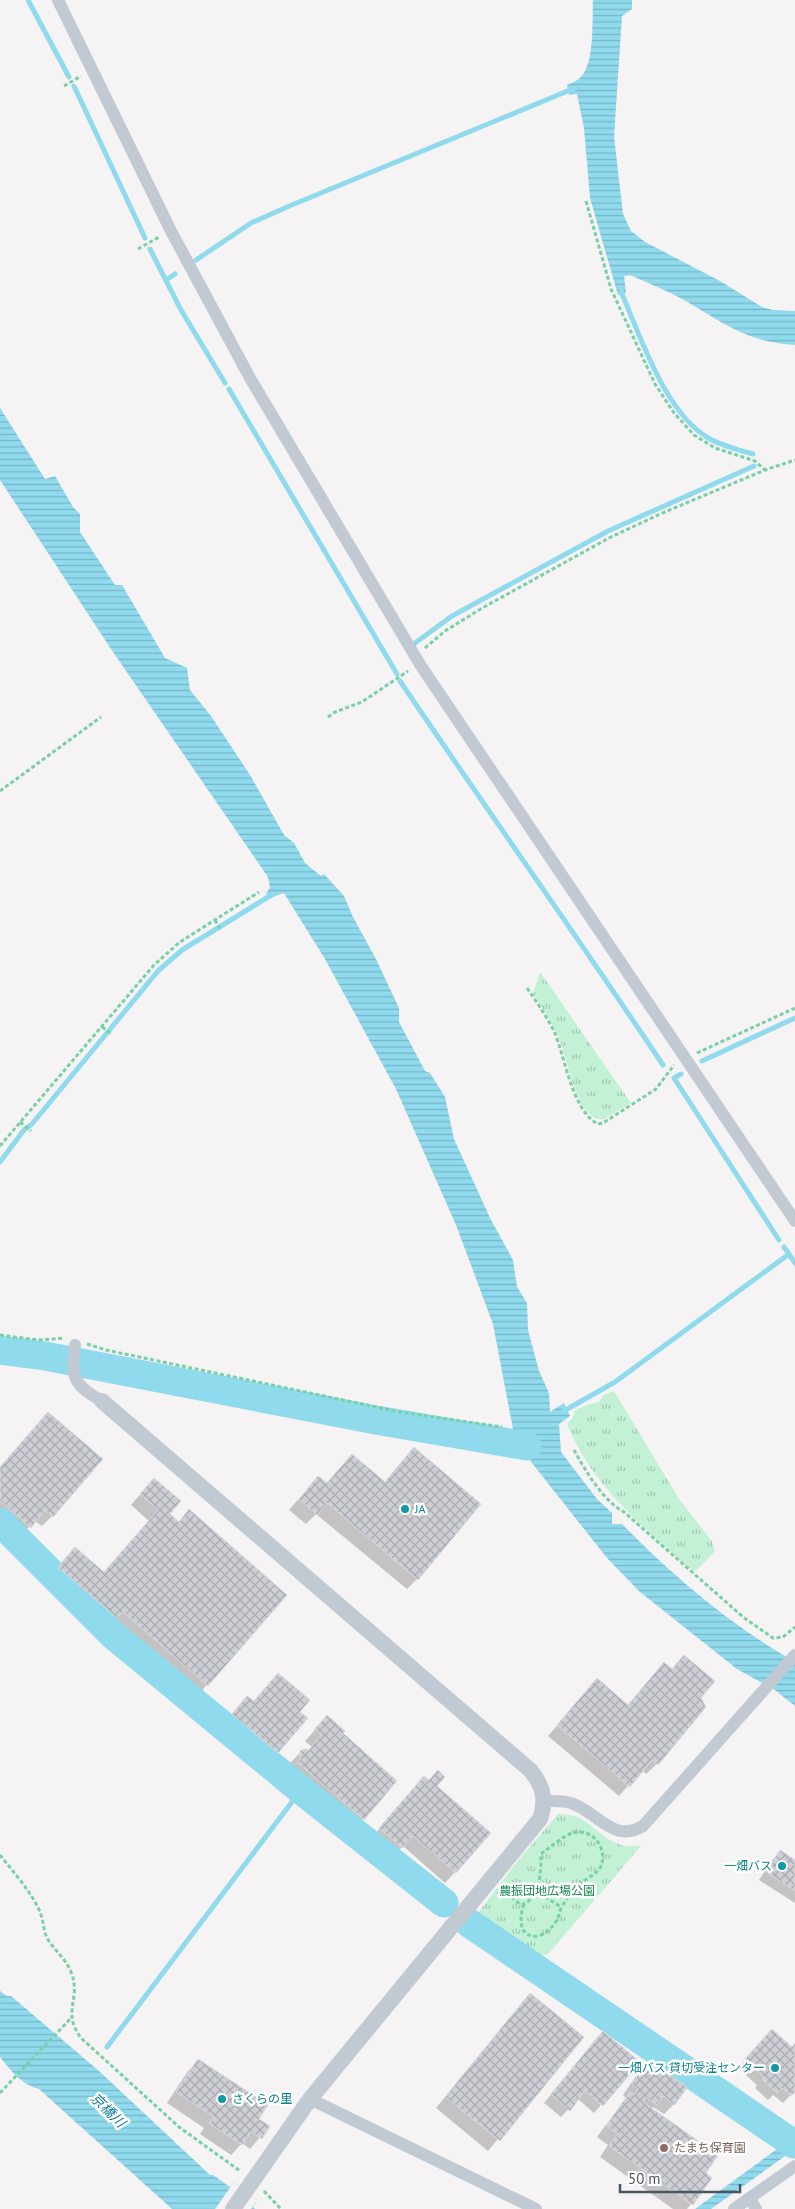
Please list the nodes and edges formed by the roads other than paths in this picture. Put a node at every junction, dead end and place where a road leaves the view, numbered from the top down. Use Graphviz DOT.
graph roads {
  1 [pos="58,0"];
  2 [pos="795,1221"];
  3 [pos="75,1345"];
  4 [pos="102,1401"];
  5 [pos="795,1655"];
  6 [pos="544,1801"];
  7 [pos="310,2099"];
  8 [pos="795,2166"];
  9 [pos="753,2203"];
  10 [pos="233,2209"];
  11 [pos="536,2209"];
  12 [pos="734,2209"];
  1 -- 2 [label="street"];
  3 -- 4 [label="street"];
  4 -- 6 [label="street"];
  5 -- 6 [label="street"];
  6 -- 7 [label="street"];
  7 -- 10 [label="street"];
  7 -- 11 [label="street"];
  8 -- 9 [label="street"];
  9 -- 12 [label="street"];
}
